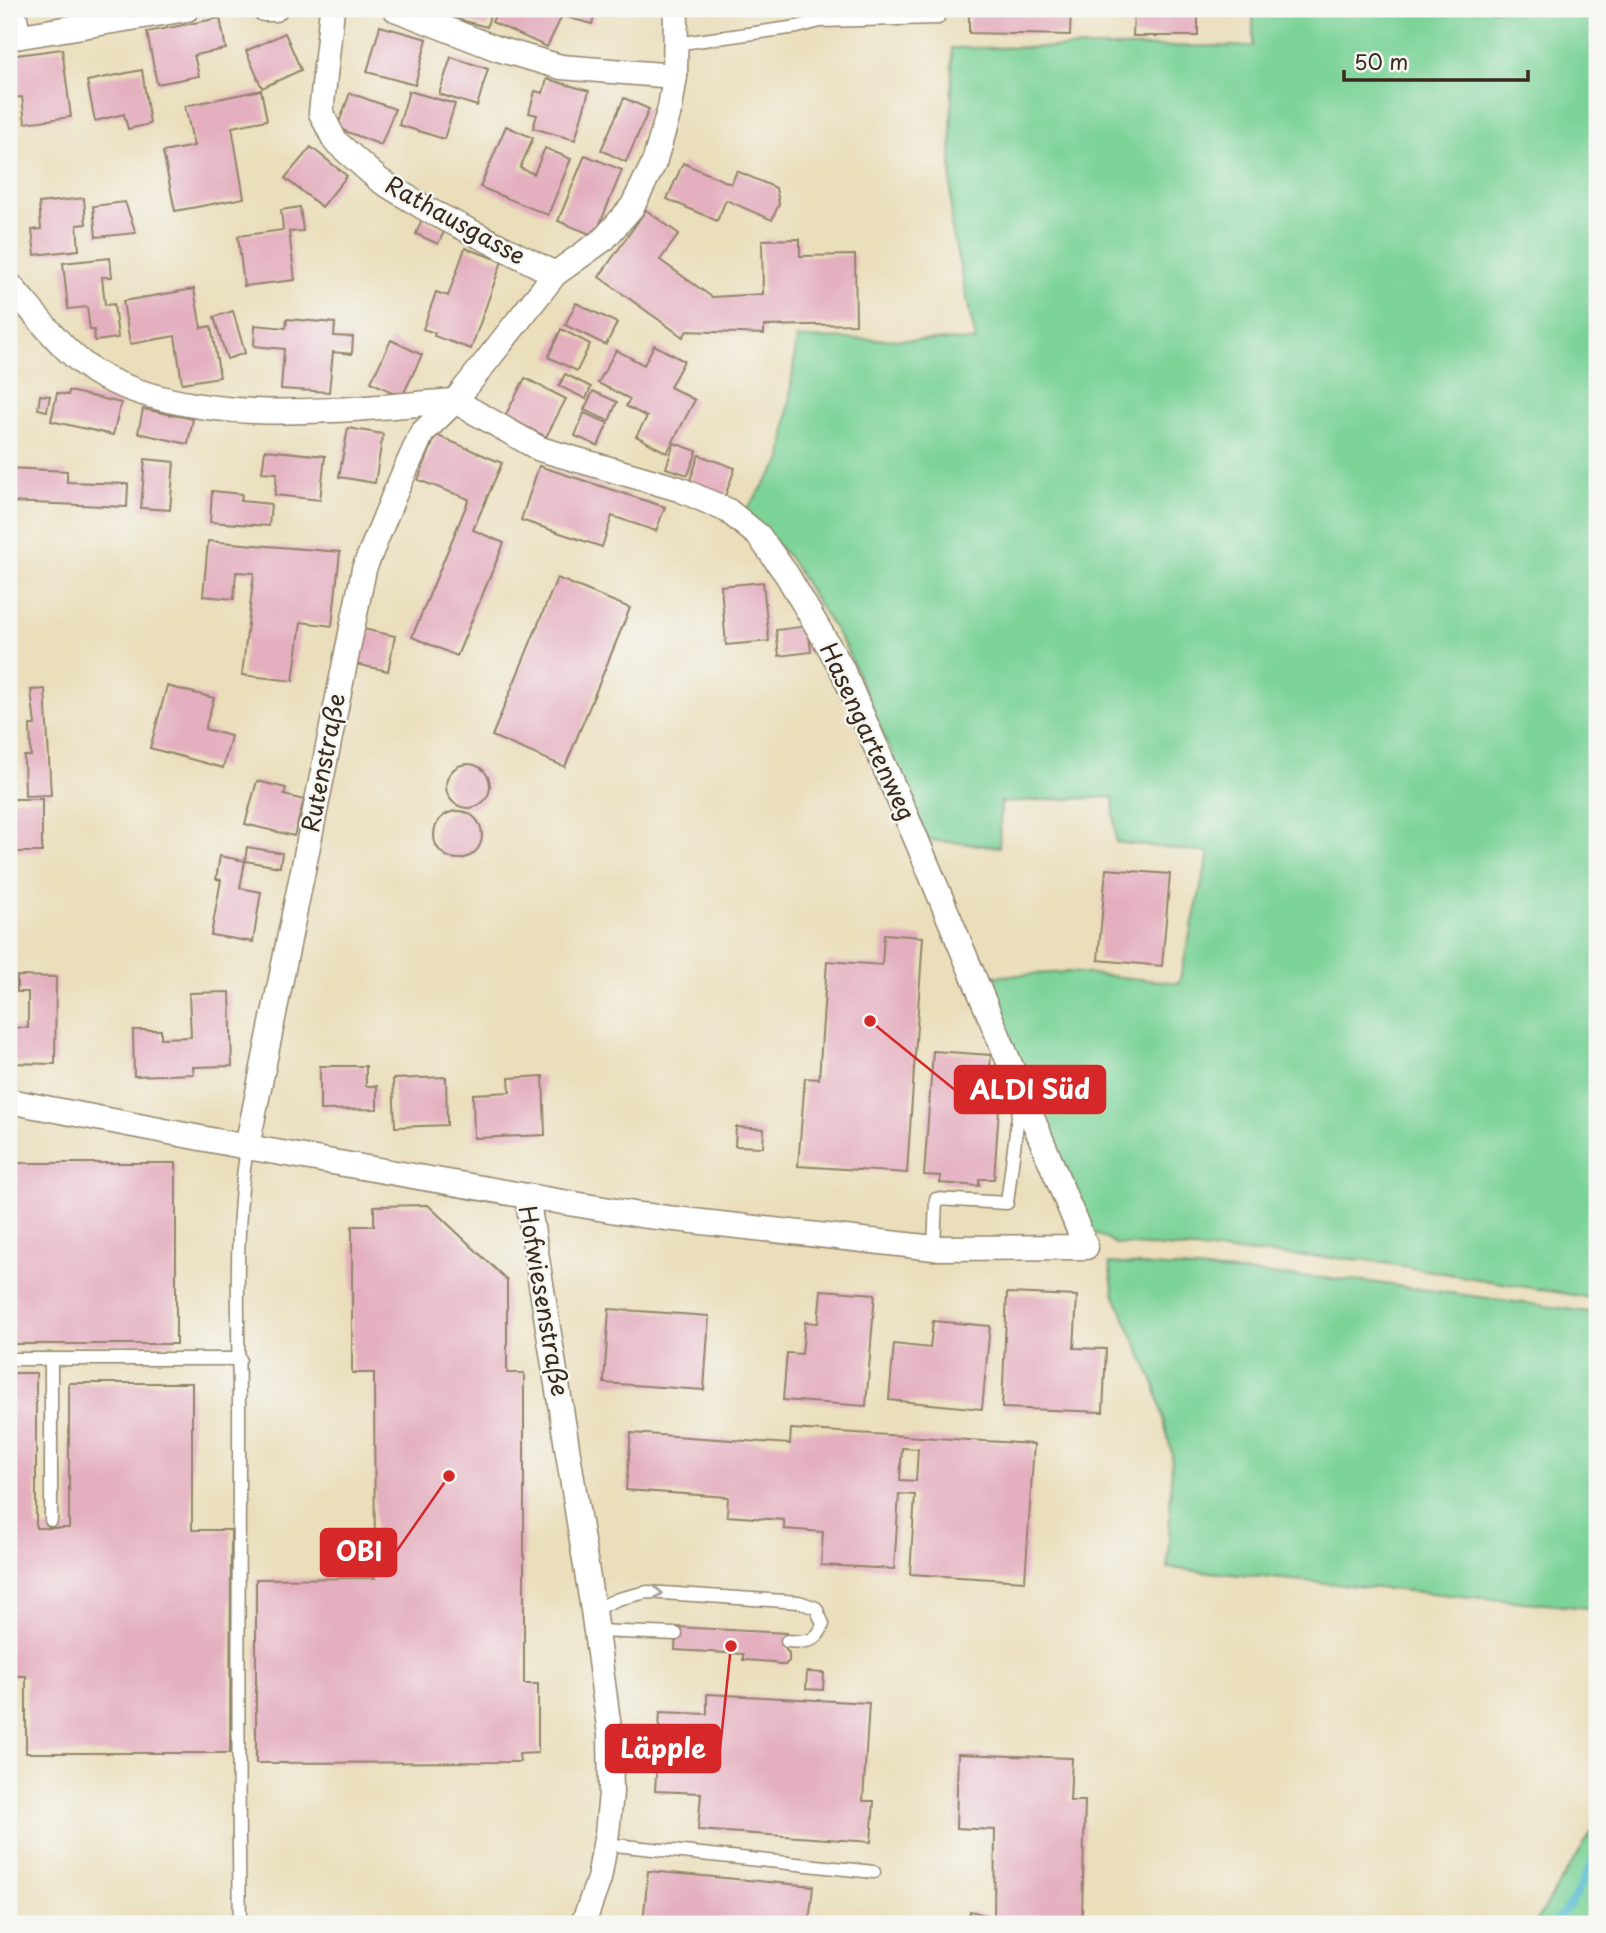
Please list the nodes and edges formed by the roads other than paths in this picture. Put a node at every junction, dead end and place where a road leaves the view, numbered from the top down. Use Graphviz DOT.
graph roads {
  1 [pos="13,9"];
  2 [pos="187,9"];
  3 [pos="264,9"];
  4 [pos="275,9"];
  5 [pos="332,9"];
  6 [pos="396,9"];
  7 [pos="676,9"];
  8 [pos="938,18"];
  9 [pos="14,37"];
  10 [pos="675,44"];
  11 [pos="675,76"];
  12 [pos="555,274"];
  13 [pos="9,284"];
  14 [pos="455,401"];
  15 [pos="1021,1091"];
  16 [pos="9,1101"];
  17 [pos="247,1147"];
  18 [pos="527,1196"];
  19 [pos="934,1248"];
  20 [pos="9,1359"];
  21 [pos="51,1359"];
  22 [pos="240,1359"];
  23 [pos="51,1520"];
  24 [pos="595,1621"];
  25 [pos="676,1634"];
  26 [pos="787,1642"];
  27 [pos="606,1844"];
  28 [pos="874,1872"];
  29 [pos="240,1924"];
  30 [pos="583,1924"];
  1 -- 9 [label="street"];
  2 -- 9 [label="street"];
  3 -- 4 [label="street"];
  5 -- 12 [label="street, Rathausgasse"];
  6 -- 11 [label="street"];
  7 -- 10 [label="street, Rutenstraße"];
  8 -- 10 [label="lane"];
  10 -- 11 [label="street, Rutenstraße"];
  11 -- 12 [label="street, Rutenstraße"];
  12 -- 14 [label="street, Rutenstraße"];
  13 -- 14 [label="street"];
  14 -- 15 [label="street, Hasengartenweg"];
  14 -- 17 [label="street, Rutenstraße"];
  15 -- 19 [label="lane"];
  15 -- 19 [label="street, Hasengartenweg"];
  16 -- 17 [label="street, Hofwiesenstraße"];
  17 -- 18 [label="street, Hofwiesenstraße"];
  17 -- 22 [label="lane"];
  18 -- 19 [label="street"];
  18 -- 24 [label="street, Hofwiesenstraße"];
  20 -- 21 [label="lane"];
  21 -- 22 [label="lane"];
  21 -- 23 [label="lane"];
  22 -- 29 [label="lane"];
  24 -- 25 [label="lane"];
  24 -- 26 [label="lane, one-way"];
  24 -- 27 [label="street, Hofwiesenstraße"];
  27 -- 28 [label="lane"];
  27 -- 30 [label="street, Hofwiesenstraße"];
}
